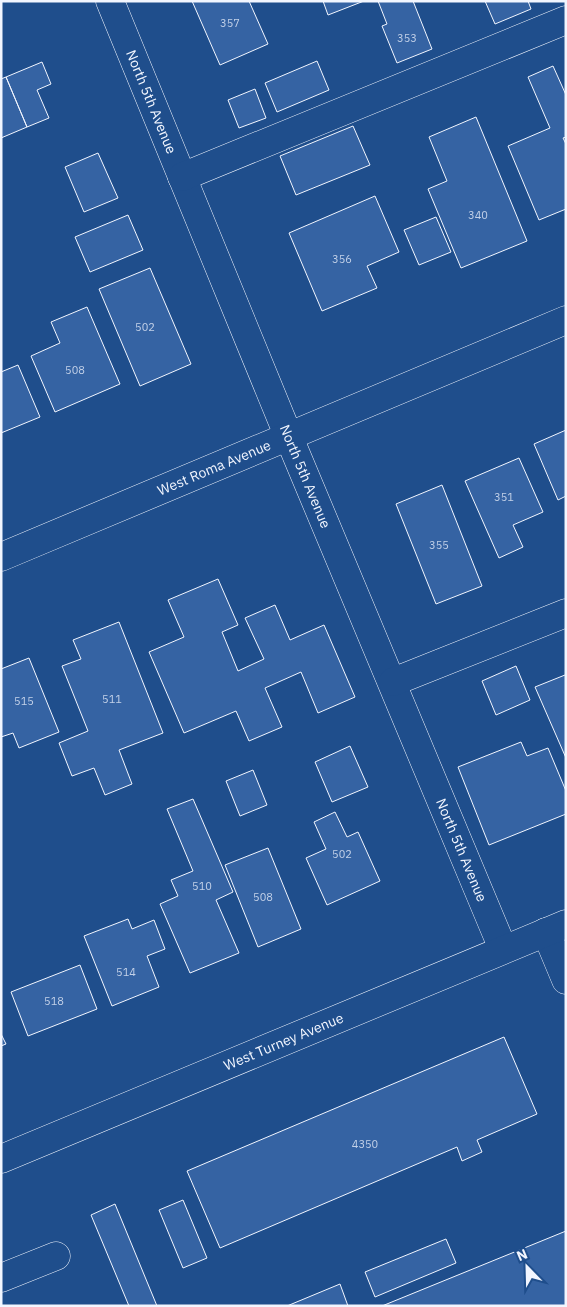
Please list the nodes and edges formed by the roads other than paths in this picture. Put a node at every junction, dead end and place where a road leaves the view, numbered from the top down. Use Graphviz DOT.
graph roads {
  1 [pos="110,1"];
  2 [pos="566,20"];
  3 [pos="182,178"];
  4 [pos="566,320"];
  5 [pos="288,435"];
  6 [pos="1,557"];
  7 [pos="566,613"];
  8 [pos="393,682"];
  9 [pos="556,928"];
  10 [pos="503,949"];
  11 [pos="566,980"];
  12 [pos="1,1159"];
  13 [pos="56,1256"];
  14 [pos="1,1278"];
  1 -- 3 [label="street, North 5th Avenue"];
  2 -- 3 [label="street"];
  3 -- 5 [label="street, North 5th Avenue"];
  4 -- 5 [label="street, West Roma Avenue"];
  5 -- 6 [label="street, West Roma Avenue"];
  5 -- 8 [label="street, North 5th Avenue"];
  7 -- 8 [label="street"];
  8 -- 10 [label="street, North 5th Avenue"];
  9 -- 10 [label="street, West Turney Avenue"];
  9 -- 11 [label="street"];
  10 -- 12 [label="street, West Turney Avenue"];
  13 -- 14 [label="street"];
}
